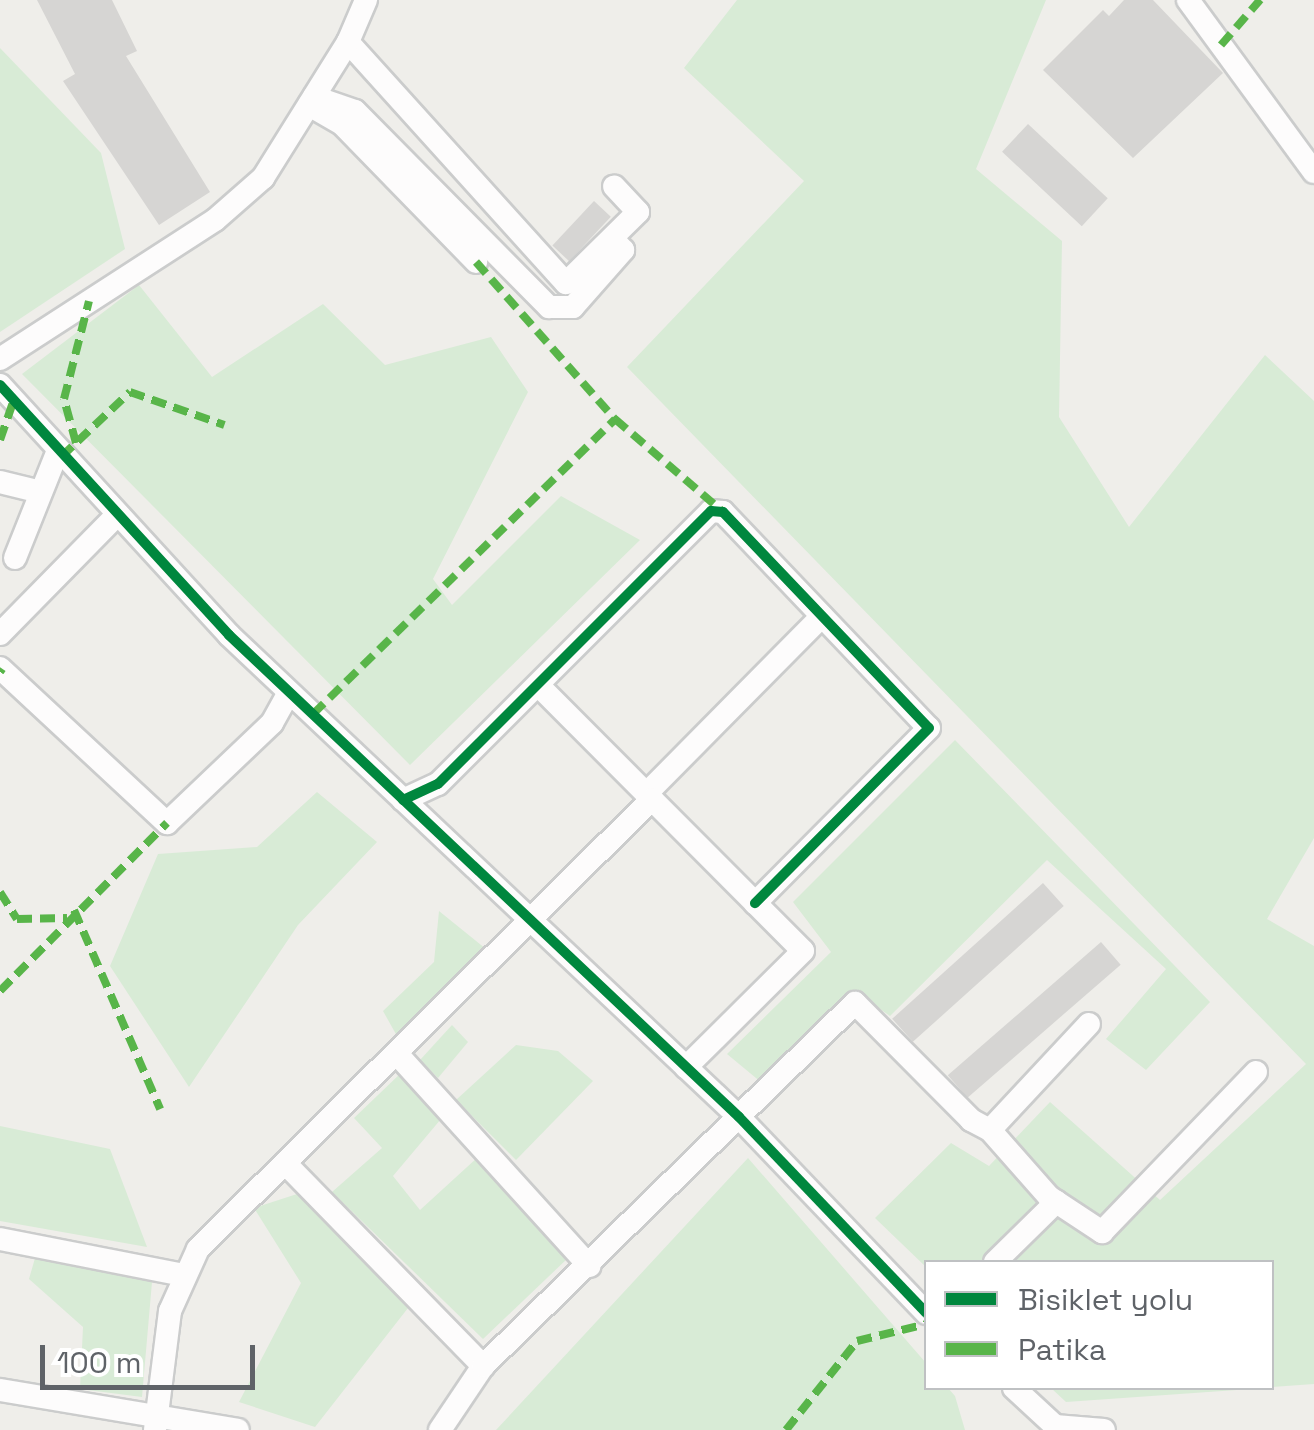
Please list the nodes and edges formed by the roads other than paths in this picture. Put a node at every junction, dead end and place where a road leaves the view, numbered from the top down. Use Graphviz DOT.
graph roads {
  1 [pos="366,0"];
  2 [pos="1188,0"];
  3 [pos="348,42"];
  4 [pos="312,101"];
  5 [pos="1314,172"];
  6 [pos="614,186"];
  7 [pos="612,238"];
  8 [pos="476,262"];
  9 [pos="0,359"];
  10 [pos="0,384"];
  11 [pos="57,453"];
  12 [pos="0,482"];
  13 [pos="42,492"];
  14 [pos="115,518"];
  15 [pos="15,558"];
  16 [pos="822,616"];
  17 [pos="0,634"];
  18 [pos="0,668"];
  19 [pos="538,686"];
  20 [pos="290,692"];
  21 [pos="649,797"];
  22 [pos="404,800"];
  23 [pos="755,903"];
  24 [pos="530,920"];
  25 [pos="1090,1024"];
  26 [pos="398,1055"];
  27 [pos="686,1067"];
  28 [pos="1256,1072"];
  29 [pos="739,1117"];
  30 [pos="990,1130"];
  31 [pos="285,1163"];
  32 [pos="1056,1202"];
  33 [pos="0,1238"];
  34 [pos="996,1260"];
  35 [pos="588,1266"];
  36 [pos="183,1275"];
  37 [pos="924,1311"];
  38 [pos="483,1366"];
  39 [pos="0,1390"];
  40 [pos="1016,1390"];
  41 [pos="155,1423"];
  42 [pos="1054,1428"];
  43 [pos="238,1430"];
  44 [pos="440,1430"];
  45 [pos="1104,1430"];
  1 -- 3 [label="street"];
  2 -- 5 [label="street"];
  3 -- 4 [label="street"];
  3 -- 7 [label="street"];
  4 -- 7 [label="street"];
  4 -- 8 [label="street"];
  4 -- 9 [label="street"];
  6 -- 7 [label="street"];
  10 -- 11 [label="street"];
  11 -- 13 [label="street"];
  11 -- 14 [label="street"];
  12 -- 13 [label="street"];
  13 -- 15 [label="street"];
  14 -- 17 [label="street"];
  14 -- 20 [label="street"];
  16 -- 19 [label="street"];
  16 -- 21 [label="street"];
  16 -- 23 [label="street"];
  18 -- 20 [label="street"];
  19 -- 21 [label="street"];
  19 -- 22 [label="street"];
  20 -- 22 [label="street"];
  21 -- 23 [label="street"];
  21 -- 24 [label="street"];
  22 -- 24 [label="street"];
  23 -- 27 [label="street"];
  24 -- 26 [label="street"];
  24 -- 27 [label="street"];
  25 -- 30 [label="street"];
  26 -- 31 [label="street"];
  26 -- 35 [label="street"];
  27 -- 29 [label="street"];
  28 -- 32 [label="street"];
  29 -- 30 [label="street"];
  29 -- 35 [label="street"];
  29 -- 37 [label="street"];
  30 -- 32 [label="street"];
  31 -- 36 [label="street"];
  31 -- 38 [label="street"];
  32 -- 34 [label="street"];
  33 -- 36 [label="street"];
  35 -- 38 [label="street"];
  36 -- 41 [label="street"];
  38 -- 44 [label="street"];
  39 -- 41 [label="street"];
  40 -- 42 [label="street"];
  41 -- 43 [label="street"];
  42 -- 45 [label="street"];
}
